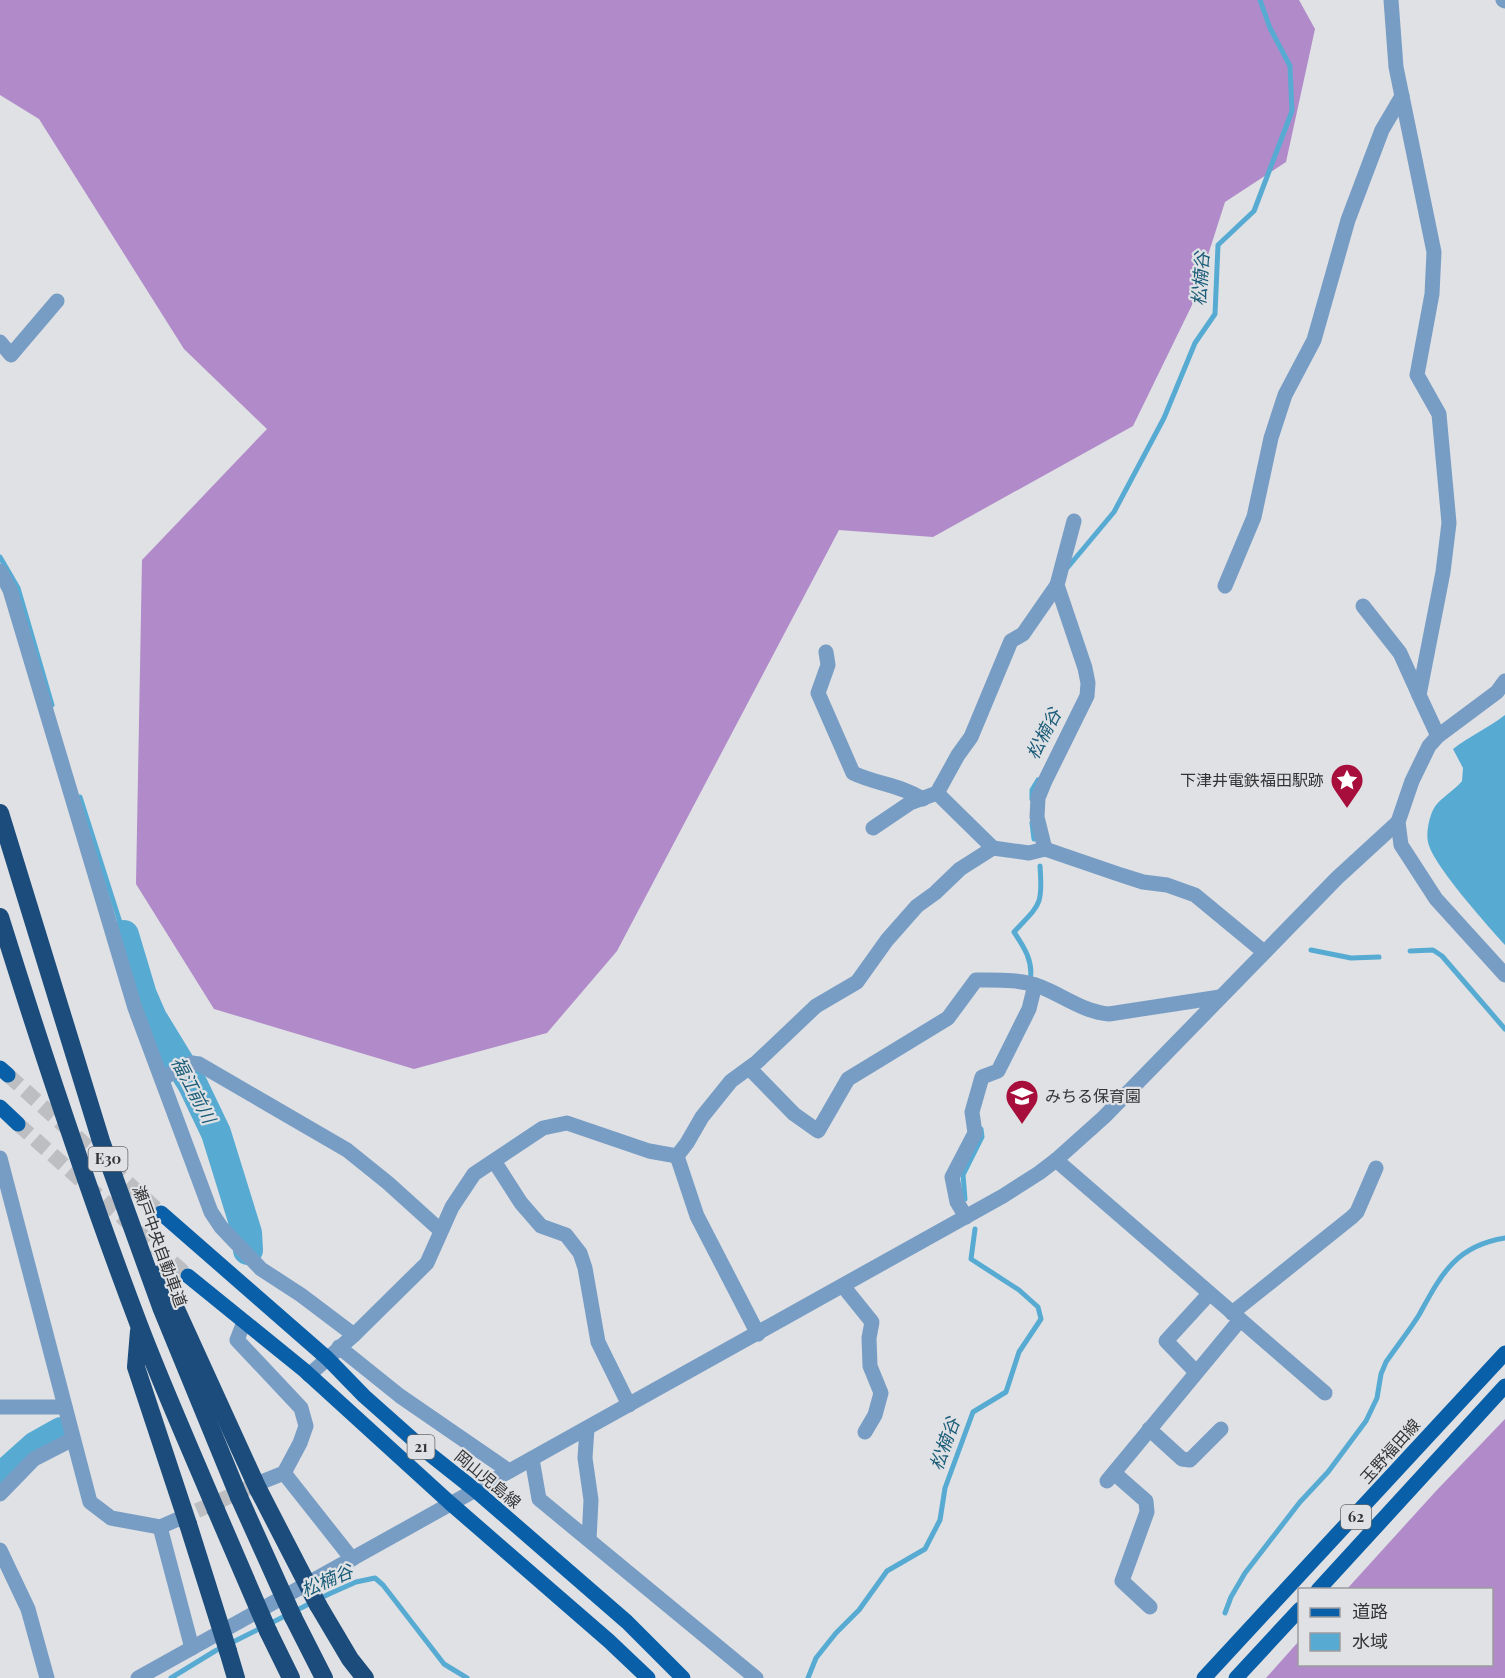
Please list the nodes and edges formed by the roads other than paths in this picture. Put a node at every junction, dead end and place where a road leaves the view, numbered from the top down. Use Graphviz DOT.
graph roads {
  1 [pos="1391,0"];
  2 [pos="1402,96"];
  3 [pos="57,301"];
  4 [pos="0,342"];
  5 [pos="1074,521"];
  6 [pos="0,571"];
  7 [pos="1057,585"];
  8 [pos="1226,586"];
  9 [pos="1363,606"];
  10 [pos="826,652"];
  11 [pos="1505,681"];
  12 [pos="1419,695"];
  13 [pos="1438,736"];
  14 [pos="930,796"];
  15 [pos="0,813"];
  16 [pos="1398,822"];
  17 [pos="873,828"];
  18 [pos="993,848"];
  19 [pos="1045,849"];
  20 [pos="0,917"];
  21 [pos="1264,952"];
  22 [pos="1505,975"];
  23 [pos="1035,985"];
  24 [pos="1220,997"];
  25 [pos="749,1068"];
  26 [pos="163,1078"];
  27 [pos="0,1107"];
  28 [pos="18,1124"];
  29 [pos="101,1141"];
  30 [pos="677,1156"];
  31 [pos="0,1158"];
  32 [pos="1056,1160"];
  33 [pos="494,1161"];
  34 [pos="1376,1168"];
  35 [pos="161,1213"];
  36 [pos="966,1217"];
  37 [pos="440,1230"];
  38 [pos="188,1276"];
  39 [pos="843,1286"];
  40 [pos="1209,1294"];
  41 [pos="1236,1316"];
  42 [pos="244,1322"];
  43 [pos="140,1328"];
  44 [pos="758,1334"];
  45 [pos="354,1335"];
  46 [pos="339,1347"];
  47 [pos="1505,1353"];
  48 [pos="327,1358"];
  49 [pos="1196,1372"];
  50 [pos="309,1375"];
  51 [pos="1505,1386"];
  52 [pos="1325,1393"];
  53 [pos="629,1405"];
  54 [pos="0,1407"];
  55 [pos="65,1407"];
  56 [pos="587,1428"];
  57 [pos="1149,1429"];
  58 [pos="1221,1429"];
  59 [pos="864,1432"];
  60 [pos="73,1440"];
  61 [pos="532,1459"];
  62 [pos="509,1471"];
  63 [pos="284,1473"];
  64 [pos="261,1485"];
  65 [pos="475,1490"];
  66 [pos="0,1494"];
  67 [pos="450,1503"];
  68 [pos="182,1522"];
  69 [pos="160,1527"];
  70 [pos="589,1540"];
  71 [pos="0,1550"];
  72 [pos="352,1559"];
  73 [pos="1320,1588"];
  74 [pos="1150,1607"];
  75 [pos="1298,1610"];
  76 [pos="192,1648"];
  77 [pos="47,1678"];
  78 [pos="138,1678"];
  79 [pos="236,1678"];
  80 [pos="291,1678"];
  81 [pos="324,1678"];
  82 [pos="365,1678"];
  83 [pos="648,1678"];
  84 [pos="683,1678"];
  85 [pos="756,1678"];
  86 [pos="1204,1678"];
  87 [pos="1236,1678"];
  1 -- 2 [label="street"];
  2 -- 8 [label="street"];
  2 -- 12 [label="street"];
  3 -- 4 [label="street"];
  5 -- 7 [label="street"];
  6 -- 26 [label="street"];
  7 -- 14 [label="street"];
  7 -- 19 [label="street"];
  9 -- 12 [label="street"];
  10 -- 14 [label="street"];
  11 -- 13 [label="street"];
  12 -- 13 [label="street"];
  13 -- 16 [label="street"];
  14 -- 17 [label="street"];
  14 -- 18 [label="street"];
  15 -- 29 [label="highway, 瀬戸中央自動車道 / E30"];
  16 -- 21 [label="street"];
  16 -- 22 [label="street"];
  18 -- 19 [label="street"];
  18 -- 25 [label="street"];
  19 -- 21 [label="street"];
  20 -- 43 [label="highway, E30"];
  21 -- 24 [label="street"];
  23 -- 24 [label="street"];
  23 -- 25 [label="street"];
  23 -- 36 [label="street"];
  24 -- 32 [label="street"];
  25 -- 30 [label="street"];
  26 -- 37 [label="street"];
  26 -- 45 [label="street"];
  27 -- 28 [label="main road"];
  29 -- 64 [label="highway"];
  29 -- 81 [label="highway, 瀬戸中央自動車道 / E30, bridge"];
  30 -- 33 [label="street"];
  30 -- 44 [label="street"];
  31 -- 55 [label="street"];
  32 -- 36 [label="street"];
  32 -- 40 [label="street"];
  33 -- 37 [label="street"];
  33 -- 53 [label="street"];
  34 -- 41 [label="street"];
  35 -- 48 [label="main road, 岡山児島線 / 21"];
  36 -- 39 [label="street"];
  37 -- 45 [label="street"];
  38 -- 42 [label="main road, 21"];
  39 -- 44 [label="street"];
  39 -- 59 [label="street"];
  40 -- 41 [label="street"];
  40 -- 49 [label="street"];
  41 -- 49 [label="street"];
  41 -- 52 [label="street"];
  42 -- 50 [label="main road, 21"];
  42 -- 63 [label="street"];
  43 -- 68 [label="highway"];
  43 -- 80 [label="highway, E30, bridge"];
  44 -- 53 [label="street"];
  45 -- 46 [label="street"];
  46 -- 48 [label="street"];
  46 -- 62 [label="street"];
  47 -- 86 [label="main road, 玉野福田線 / 62"];
  48 -- 50 [label="street"];
  48 -- 65 [label="main road, 岡山児島線 / 21"];
  49 -- 57 [label="street"];
  50 -- 67 [label="main road, 21"];
  51 -- 73 [label="main road, 62"];
  53 -- 56 [label="street"];
  54 -- 55 [label="street"];
  55 -- 60 [label="street"];
  56 -- 61 [label="street"];
  56 -- 70 [label="street"];
  57 -- 58 [label="street"];
  57 -- 74 [label="street"];
  60 -- 66 [label="street"];
  60 -- 69 [label="street"];
  61 -- 62 [label="street"];
  61 -- 70 [label="street"];
  62 -- 65 [label="street"];
  63 -- 64 [label="street"];
  63 -- 72 [label="street"];
  64 -- 82 [label="highway, bridge"];
  65 -- 67 [label="street"];
  65 -- 84 [label="main road, 岡山児島線 / 21"];
  67 -- 72 [label="street"];
  67 -- 83 [label="main road, 21"];
  68 -- 69 [label="street"];
  68 -- 79 [label="highway, bridge"];
  69 -- 76 [label="street"];
  70 -- 85 [label="street"];
  71 -- 77 [label="street"];
  72 -- 76 [label="street"];
  75 -- 87 [label="main road"];
  76 -- 78 [label="street"];
}
